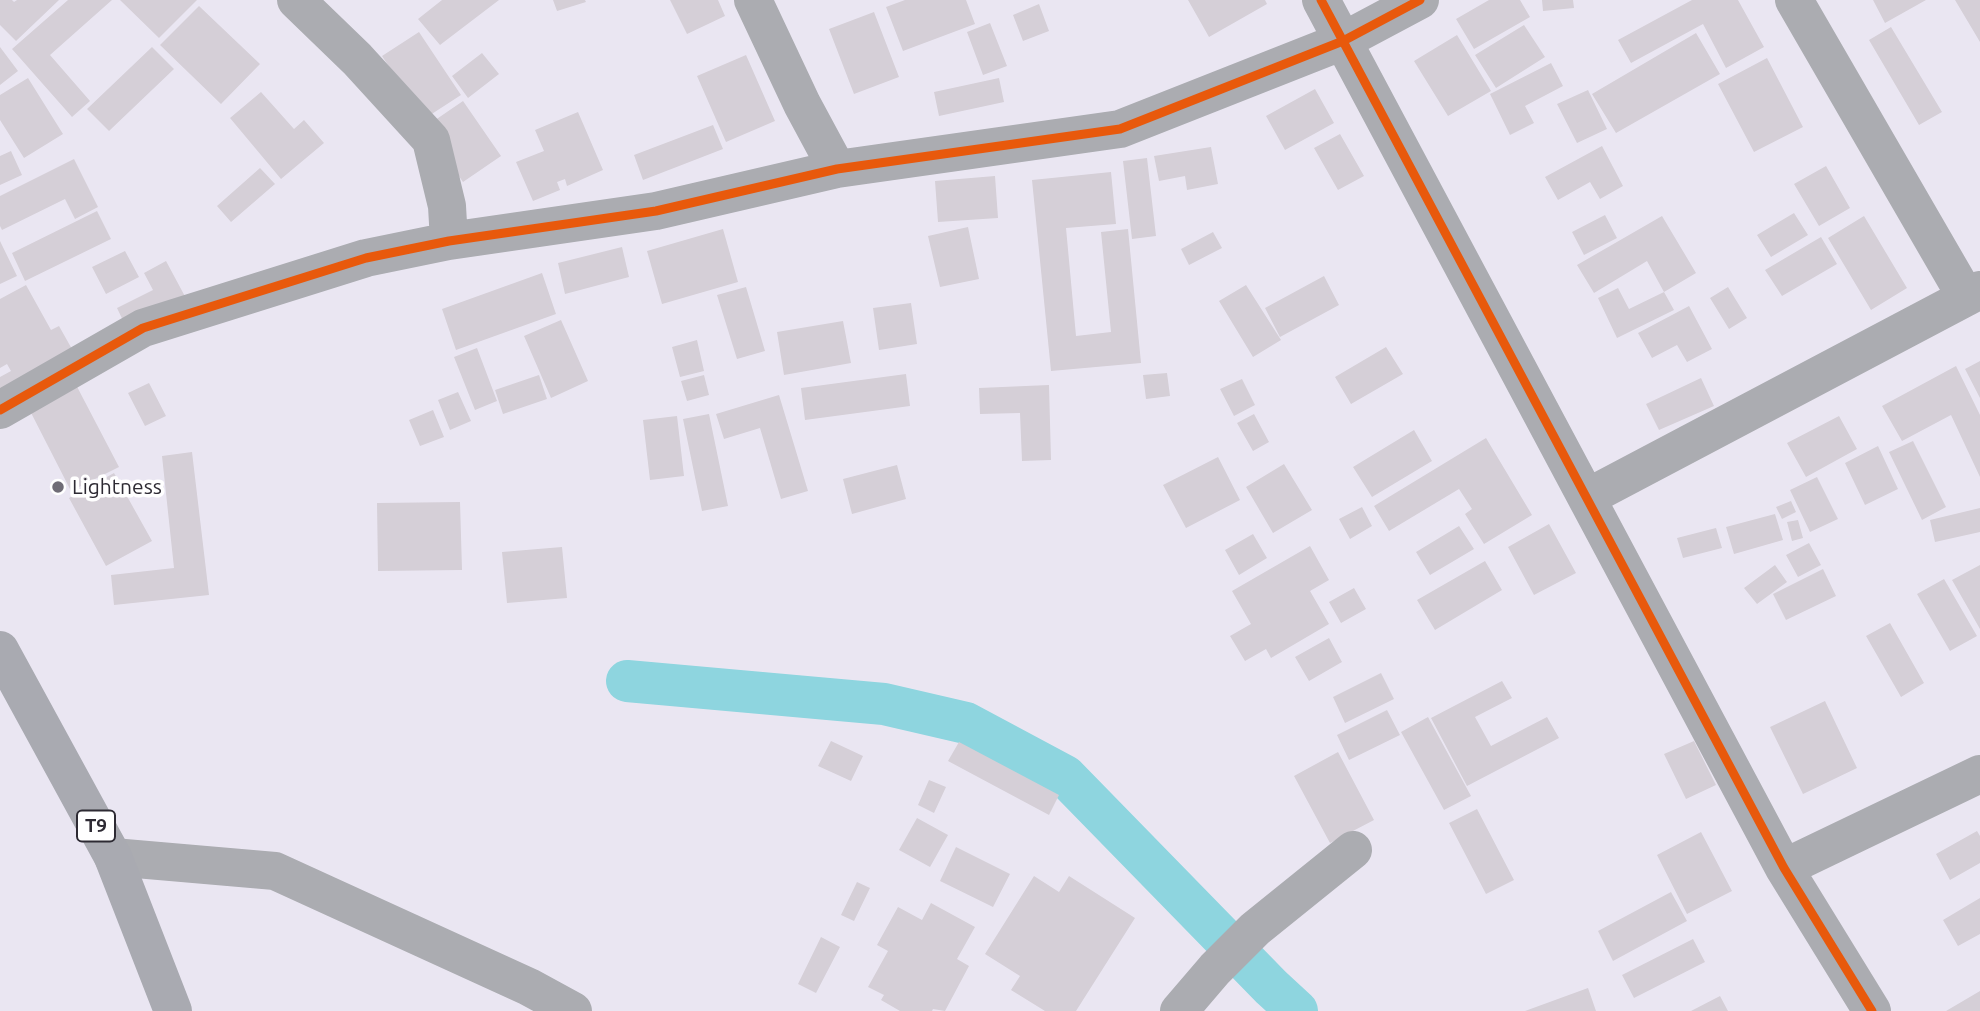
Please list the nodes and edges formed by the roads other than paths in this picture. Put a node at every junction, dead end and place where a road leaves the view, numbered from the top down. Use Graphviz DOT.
graph roads {
  1 [pos="296,0"];
  2 [pos="752,0"];
  3 [pos="1321,0"];
  4 [pos="1420,0"];
  5 [pos="1794,0"];
  6 [pos="1343,41"];
  7 [pos="837,169"];
  8 [pos="449,241"];
  9 [pos="1973,293"];
  10 [pos="0,410"];
  11 [pos="1588,497"];
  12 [pos="0,650"];
  13 [pos="1980,774"];
  14 [pos="1353,849"];
  15 [pos="113,857"];
  16 [pos="1784,868"];
  17 [pos="173,1011"];
  18 [pos="573,1011"];
  19 [pos="1179,1011"];
  20 [pos="1872,1011"];
  1 -- 8 [label="street"];
  2 -- 7 [label="street"];
  3 -- 6 [label="street"];
  4 -- 6 [label="street"];
  5 -- 9 [label="street"];
  6 -- 7 [label="street"];
  6 -- 11 [label="street"];
  7 -- 8 [label="street"];
  8 -- 10 [label="street"];
  9 -- 11 [label="street"];
  11 -- 16 [label="street"];
  12 -- 15 [label="highway, T9"];
  13 -- 16 [label="street"];
  14 -- 19 [label="street"];
  15 -- 17 [label="highway, T9"];
  15 -- 18 [label="street"];
  16 -- 20 [label="street"];
}
